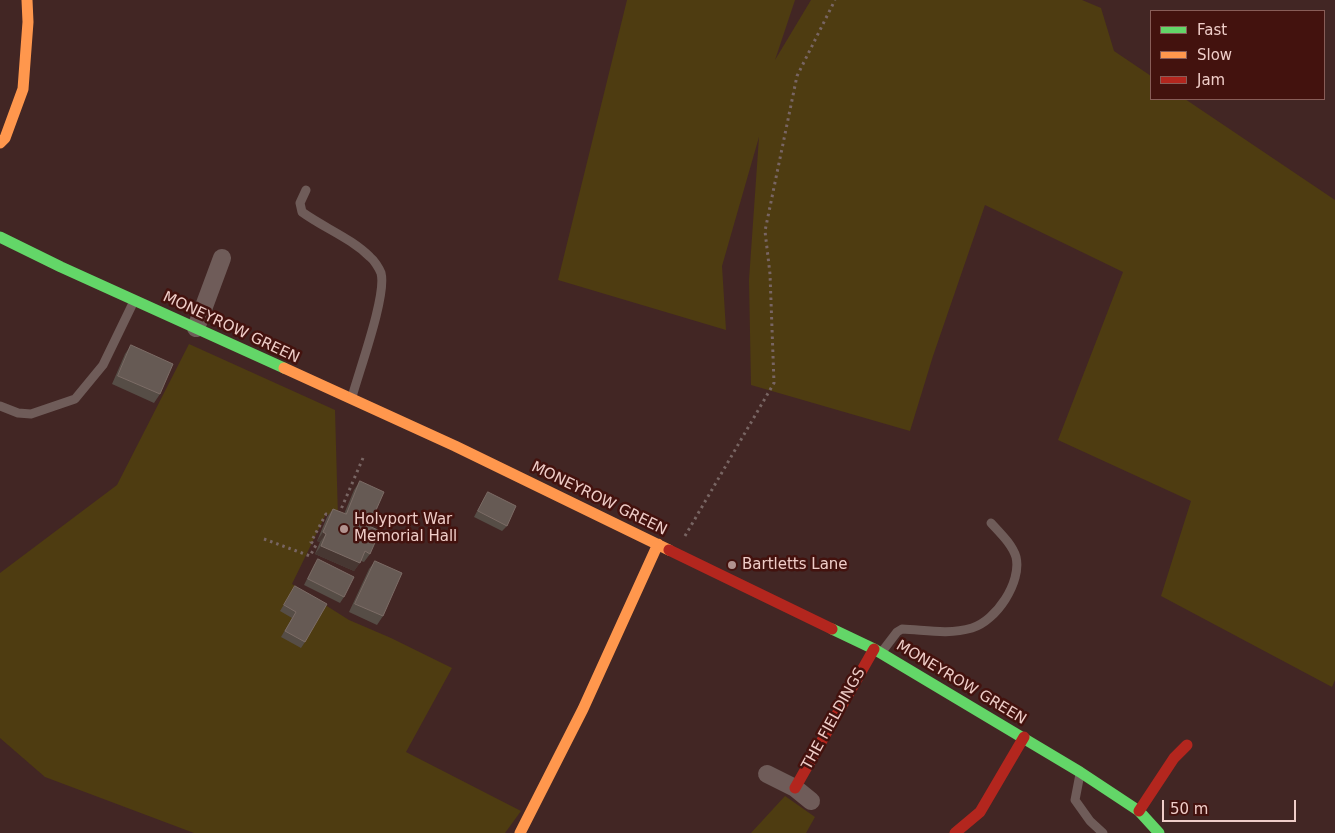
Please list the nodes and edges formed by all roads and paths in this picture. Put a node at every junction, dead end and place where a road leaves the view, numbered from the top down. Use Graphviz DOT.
graph roads {
  1 [pos="27,0"];
  2 [pos="835,0"];
  3 [pos="0,143"];
  4 [pos="306,190"];
  5 [pos="0,237"];
  6 [pos="222,258"];
  7 [pos="134,300"];
  8 [pos="196,328"];
  9 [pos="351,399"];
  10 [pos="0,406"];
  11 [pos="363,458"];
  12 [pos="991,523"];
  13 [pos="264,539"];
  14 [pos="658,544"];
  15 [pos="676,552"];
  16 [pos="878,651"];
  17 [pos="1024,738"];
  18 [pos="1187,745"];
  19 [pos="1080,772"];
  20 [pos="767,774"];
  21 [pos="795,788"];
  22 [pos="810,801"];
  23 [pos="1138,811"];
  24 [pos="520,833"];
  25 [pos="955,833"];
  26 [pos="1103,833"];
  27 [pos="1159,833"];
  1 -- 3 [label="street"];
  2 -- 15 [label="path"];
  4 -- 9 [label="lane"];
  5 -- 7 [label="street, MONEYROW GREEN"];
  6 -- 8 [label="street"];
  7 -- 8 [label="street, MONEYROW GREEN"];
  7 -- 10 [label="lane"];
  8 -- 9 [label="street, MONEYROW GREEN"];
  9 -- 14 [label="street, MONEYROW GREEN"];
  11 -- 13 [label="path"];
  12 -- 16 [label="lane"];
  14 -- 15 [label="street, MONEYROW GREEN"];
  14 -- 24 [label="street"];
  15 -- 16 [label="street, MONEYROW GREEN"];
  16 -- 17 [label="street, MONEYROW GREEN"];
  16 -- 21 [label="street, THE FIELDINGS"];
  17 -- 19 [label="street, MONEYROW GREEN"];
  17 -- 25 [label="street"];
  18 -- 23 [label="street"];
  19 -- 23 [label="street, MONEYROW GREEN"];
  19 -- 26 [label="lane"];
  20 -- 21 [label="street"];
  21 -- 22 [label="street"];
  23 -- 27 [label="street, MONEYROW GREEN"];
}
